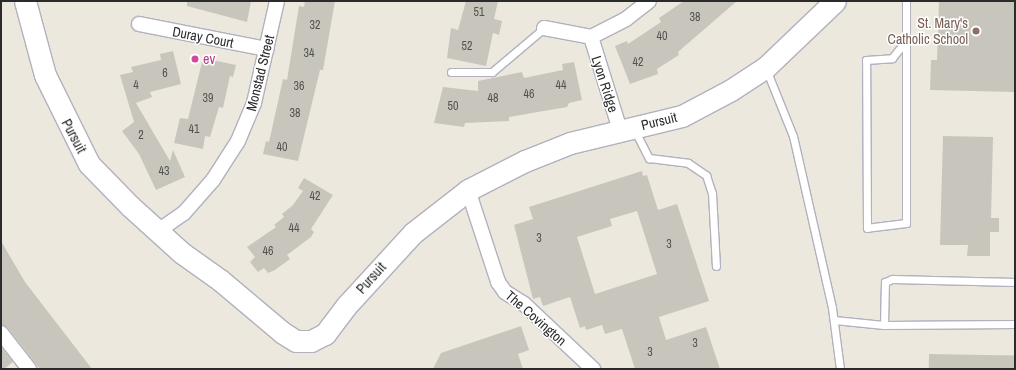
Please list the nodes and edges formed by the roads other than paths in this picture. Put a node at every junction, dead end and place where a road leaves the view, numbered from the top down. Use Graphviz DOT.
graph roads {
  1 [pos="24,1"];
  2 [pos="277,1"];
  3 [pos="649,1"];
  4 [pos="835,1"];
  5 [pos="906,1"];
  6 [pos="139,24"];
  7 [pos="544,28"];
  8 [pos="590,37"];
  9 [pos="906,41"];
  10 [pos="267,49"];
  11 [pos="766,67"];
  12 [pos="451,72"];
  13 [pos="627,129"];
  14 [pos="468,190"];
  15 [pos="158,231"];
  16 [pos="716,266"];
  17 [pos="1015,282"];
  18 [pos="834,320"];
  19 [pos="1015,324"];
  20 [pos="884,325"];
  21 [pos="1,333"];
  22 [pos="29,369"];
  23 [pos="593,369"];
  24 [pos="840,369"];
  1 -- 15 [label="street, Pursuit"];
  2 -- 10 [label="street, Monstad Street"];
  3 -- 8 [label="street, Lyon Ridge"];
  4 -- 11 [label="street, Pursuit"];
  5 -- 9 [label="lane"];
  6 -- 10 [label="street, Duray Court"];
  7 -- 8 [label="street, Lyon Ridge"];
  7 -- 12 [label="lane"];
  8 -- 13 [label="street, Lyon Ridge"];
  9 -- 9 [label="lane"];
  10 -- 15 [label="street, Monstad Street"];
  11 -- 13 [label="street, Pursuit"];
  11 -- 18 [label="lane"];
  13 -- 14 [label="street, Pursuit"];
  13 -- 16 [label="lane"];
  14 -- 15 [label="street, Pursuit"];
  14 -- 23 [label="street, The Covington"];
  17 -- 20 [label="lane"];
  18 -- 20 [label="lane"];
  18 -- 24 [label="lane"];
  19 -- 20 [label="lane"];
  21 -- 22 [label="street"];
}
